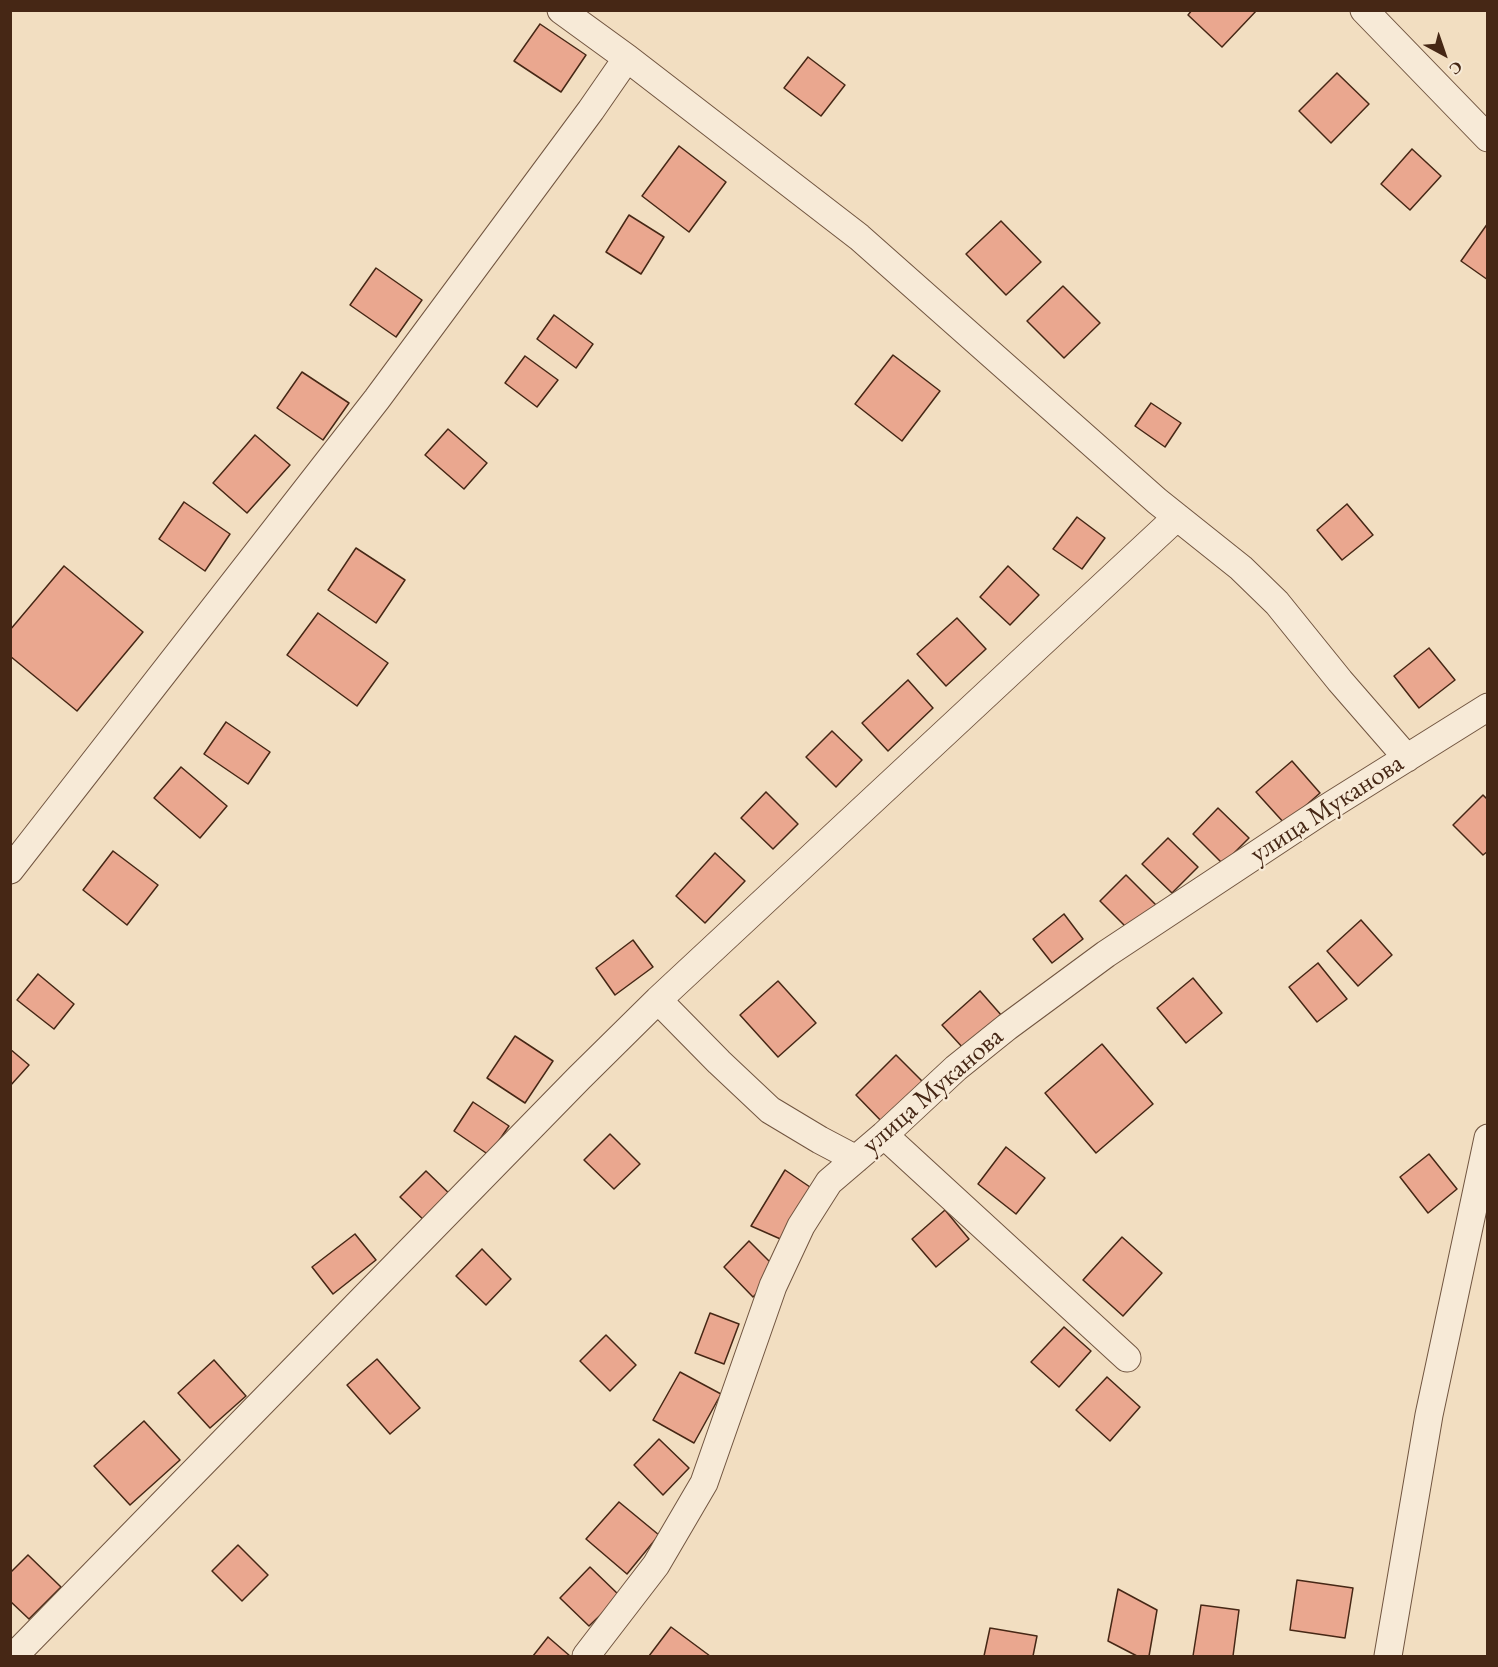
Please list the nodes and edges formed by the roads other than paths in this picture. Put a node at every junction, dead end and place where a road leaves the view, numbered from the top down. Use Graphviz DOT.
graph roads {
  1 [pos="561,10"];
  2 [pos="1364,10"];
  3 [pos="627,58"];
  4 [pos="1488,138"];
  5 [pos="1177,517"];
  6 [pos="1488,707"];
  7 [pos="1407,758"];
  8 [pos="10,870"];
  9 [pos="658,1000"];
  10 [pos="884,1135"];
  11 [pos="1488,1138"];
  12 [pos="856,1159"];
  13 [pos="1127,1358"];
  14 [pos="14,1656"];
  15 [pos="586,1656"];
  16 [pos="1388,1656"];
  1 -- 3 [label="street"];
  2 -- 4 [label="street"];
  3 -- 5 [label="street"];
  3 -- 8 [label="street"];
  5 -- 7 [label="street"];
  5 -- 9 [label="street"];
  6 -- 7 [label="street, улица Муканова"];
  7 -- 10 [label="street, улица Муканова"];
  9 -- 12 [label="street"];
  9 -- 14 [label="street"];
  10 -- 12 [label="street, улица Муканова"];
  10 -- 13 [label="street"];
  11 -- 16 [label="street"];
  12 -- 15 [label="street, улица Муканова"];
}
